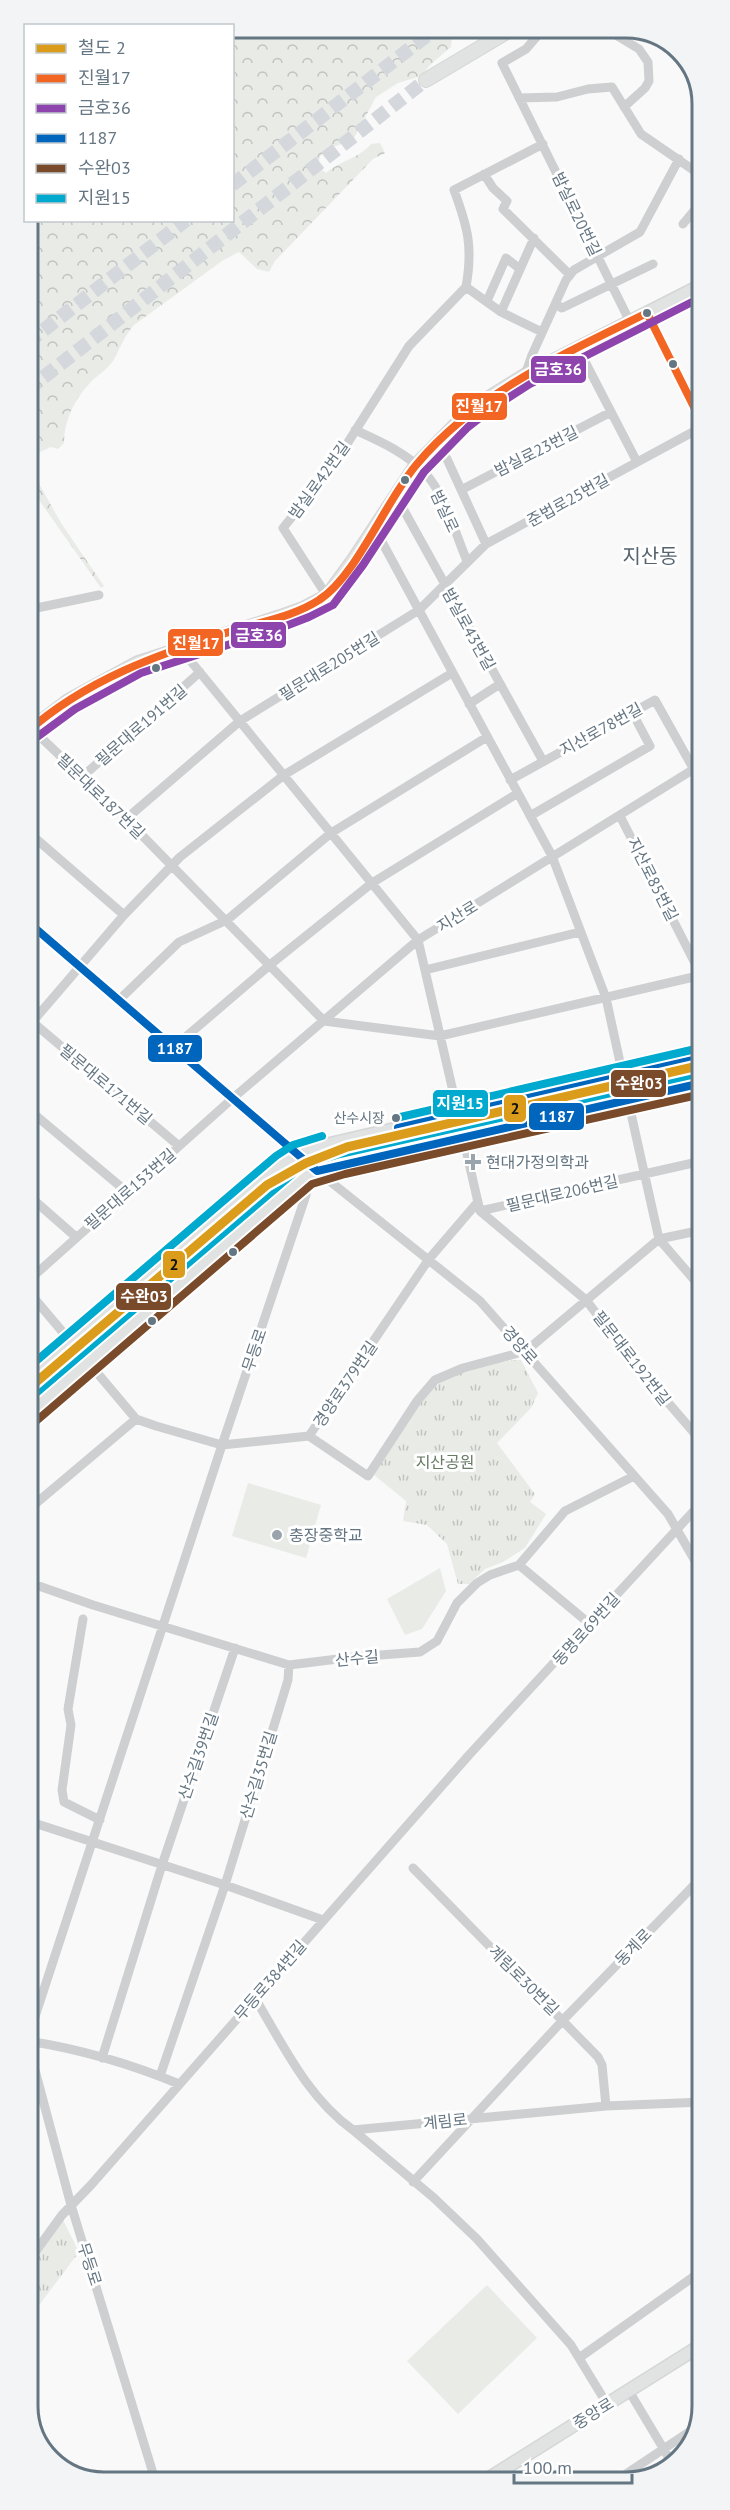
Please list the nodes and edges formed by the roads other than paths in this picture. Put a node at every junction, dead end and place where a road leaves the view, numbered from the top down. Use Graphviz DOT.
graph roads {
  1 [pos="497,38"];
  2 [pos="535,38"];
  3 [pos="620,38"];
  4 [pos="426,80"];
  5 [pos="519,98"];
  6 [pos="624,107"];
  7 [pos="543,144"];
  8 [pos="679,159"];
  9 [pos="692,169"];
  10 [pos="484,174"];
  11 [pos="692,213"];
  12 [pos="683,224"];
  13 [pos="534,238"];
  14 [pos="598,257"];
  15 [pos="653,264"];
  16 [pos="520,269"];
  17 [pos="570,275"];
  18 [pos="610,284"];
  19 [pos="466,287"];
  20 [pos="692,290"];
  21 [pos="487,302"];
  22 [pos="559,306"];
  23 [pos="501,312"];
  24 [pos="647,313"];
  25 [pos="630,322"];
  26 [pos="542,332"];
  27 [pos="578,348"];
  28 [pos="525,375"];
  29 [pos="692,395"];
  30 [pos="611,412"];
  31 [pos="355,430"];
  32 [pos="692,432"];
  33 [pos="436,442"];
  34 [pos="637,462"];
  35 [pos="416,465"];
  36 [pos="461,490"];
  37 [pos="396,496"];
  38 [pos="375,529"];
  39 [pos="486,544"];
  40 [pos="467,561"];
  41 [pos="444,585"];
  42 [pos="99,595"];
  43 [pos="327,596"];
  44 [pos="38,608"];
  45 [pos="418,610"];
  46 [pos="180,648"];
  47 [pos="200,672"];
  48 [pos="452,673"];
  49 [pos="500,684"];
  50 [pos="469,704"];
  51 [pos="632,712"];
  52 [pos="240,721"];
  53 [pos="38,722"];
  54 [pos="38,736"];
  55 [pos="487,737"];
  56 [pos="692,757"];
  57 [pos="543,762"];
  58 [pos="692,770"];
  59 [pos="284,775"];
  60 [pos="82,777"];
  61 [pos="510,780"];
  62 [pos="518,793"];
  63 [pos="530,816"];
  64 [pos="620,816"];
  65 [pos="126,819"];
  66 [pos="331,833"];
  67 [pos="38,841"];
  68 [pos="552,856"];
  69 [pos="171,864"];
  70 [pos="372,884"];
  71 [pos="124,915"];
  72 [pos="227,920"];
  73 [pos="38,931"];
  74 [pos="580,932"];
  75 [pos="418,940"];
  76 [pos="692,956"];
  77 [pos="271,964"];
  78 [pos="79,966"];
  79 [pos="425,969"];
  80 [pos="692,977"];
  81 [pos="606,998"];
  82 [pos="119,1000"];
  83 [pos="38,1012"];
  84 [pos="324,1021"];
  85 [pos="38,1029"];
  86 [pos="440,1036"];
  87 [pos="174,1047"];
  88 [pos="692,1060"];
  89 [pos="622,1076"];
  90 [pos="692,1085"];
  91 [pos="233,1098"];
  92 [pos="628,1100"];
  93 [pos="458,1113"];
  94 [pos="38,1117"];
  95 [pos="463,1137"];
  96 [pos="179,1146"];
  97 [pos="297,1155"];
  98 [pos="692,1163"];
  99 [pos="312,1173"];
  100 [pos="644,1174"];
  101 [pos="127,1192"];
  102 [pos="38,1203"];
  103 [pos="478,1207"];
  104 [pos="692,1232"];
  105 [pos="76,1237"];
  106 [pos="659,1239"];
  107 [pos="429,1259"];
  108 [pos="38,1272"];
  109 [pos="692,1277"];
  110 [pos="586,1300"];
  111 [pos="38,1303"];
  112 [pos="72,1343"];
  113 [pos="526,1351"];
  114 [pos="88,1362"];
  115 [pos="38,1373"];
  116 [pos="38,1405"];
  117 [pos="136,1419"];
  118 [pos="692,1431"];
  119 [pos="309,1436"];
  120 [pos="222,1444"];
  121 [pos="634,1476"];
  122 [pos="38,1502"];
  123 [pos="692,1512"];
  124 [pos="676,1529"];
  125 [pos="692,1556"];
  126 [pos="519,1566"];
  127 [pos="38,1586"];
  128 [pos="83,1619"];
  129 [pos="591,1625"];
  130 [pos="162,1626"];
  131 [pos="235,1648"];
  132 [pos="289,1665"];
  133 [pos="469,1755"];
  134 [pos="100,1820"];
  135 [pos="38,1824"];
  136 [pos="93,1842"];
  137 [pos="162,1865"];
  138 [pos="413,1868"];
  139 [pos="225,1885"];
  140 [pos="692,1887"];
  141 [pos="322,1920"];
  142 [pos="255,1998"];
  143 [pos="38,2010"];
  144 [pos="564,2019"];
  145 [pos="38,2043"];
  146 [pos="102,2058"];
  147 [pos="160,2076"];
  148 [pos="38,2078"];
  149 [pos="179,2084"];
  150 [pos="692,2102"];
  151 [pos="606,2106"];
  152 [pos="472,2118"];
  153 [pos="353,2130"];
  154 [pos="413,2182"];
  155 [pos="72,2205"];
  156 [pos="38,2247"];
  157 [pos="692,2278"];
  158 [pos="692,2351"];
  159 [pos="579,2358"];
  160 [pos="629,2391"];
  161 [pos="607,2404"];
  162 [pos="687,2433"];
  163 [pos="664,2448"];
  164 [pos="669,2457"];
  165 [pos="153,2472"];
  166 [pos="505,2472"];
  167 [pos="629,2472"];
  1 -- 4 [label="highway"];
  2 -- 5 [label="street, 밤실로20번길"];
  3 -- 6 [label="street"];
  5 -- 6 [label="street"];
  5 -- 7 [label="street, 밤실로20번길"];
  6 -- 8 [label="street"];
  7 -- 10 [label="street"];
  7 -- 14 [label="street, 밤실로20번길"];
  8 -- 9 [label="street"];
  8 -- 14 [label="street"];
  10 -- 13 [label="street"];
  10 -- 19 [label="street"];
  11 -- 12 [label="street"];
  13 -- 16 [label="street"];
  13 -- 17 [label="street"];
  14 -- 17 [label="street"];
  14 -- 18 [label="street, 밤실로20번길"];
  15 -- 18 [label="street"];
  16 -- 21 [label="street"];
  16 -- 23 [label="street"];
  17 -- 22 [label="street"];
  18 -- 22 [label="street"];
  18 -- 25 [label="street, 밤실로20번길"];
  19 -- 21 [label="street"];
  19 -- 31 [label="street"];
  20 -- 24 [label="main road"];
  21 -- 23 [label="street"];
  22 -- 26 [label="street"];
  23 -- 26 [label="street"];
  24 -- 25 [label="main road"];
  24 -- 29 [label="street"];
  25 -- 27 [label="main road"];
  26 -- 28 [label="street"];
  27 -- 28 [label="main road"];
  27 -- 30 [label="street"];
  28 -- 33 [label="main road"];
  30 -- 34 [label="street"];
  30 -- 36 [label="street, 밤실로23번길"];
  31 -- 35 [label="street, 밤실로42번길"];
  31 -- 43 [label="street, 밤실로42번길"];
  32 -- 34 [label="street, 준법로25번길"];
  33 -- 35 [label="main road"];
  33 -- 36 [label="street"];
  34 -- 39 [label="street, 준법로25번길"];
  35 -- 37 [label="main road"];
  35 -- 40 [label="street, 밤실로"];
  36 -- 39 [label="street"];
  37 -- 38 [label="main road"];
  37 -- 41 [label="street, 밤실로43번길"];
  38 -- 43 [label="main road"];
  38 -- 45 [label="street"];
  39 -- 40 [label="street, 준법로25번길"];
  40 -- 41 [label="street, 준법로25번길"];
  41 -- 45 [label="street, 필문대로205번길"];
  41 -- 49 [label="street, 밤실로43번길"];
  42 -- 44 [label="street"];
  43 -- 46 [label="main road"];
  45 -- 48 [label="street"];
  45 -- 52 [label="street, 필문대로205번길"];
  46 -- 47 [label="street, 필문대로191번길"];
  46 -- 53 [label="main road"];
  47 -- 52 [label="street, 필문대로191번길"];
  47 -- 60 [label="street, 필문대로191번길"];
  48 -- 50 [label="street"];
  48 -- 59 [label="street"];
  49 -- 50 [label="street"];
  49 -- 57 [label="street, 밤실로43번길"];
  50 -- 55 [label="street"];
  51 -- 56 [label="street, 지산로78번길"];
  51 -- 57 [label="street, 지산로78번길"];
  51 -- 63 [label="street"];
  52 -- 59 [label="street, 필문대로191번길"];
  52 -- 65 [label="street"];
  54 -- 60 [label="street, 필문대로187번길"];
  55 -- 61 [label="street"];
  55 -- 66 [label="street"];
  57 -- 61 [label="street, 지산로78번길"];
  58 -- 64 [label="street, 지산로"];
  59 -- 66 [label="street, 필문대로191번길"];
  59 -- 69 [label="street"];
  60 -- 65 [label="street, 필문대로187번길"];
  61 -- 62 [label="street"];
  62 -- 63 [label="street"];
  62 -- 70 [label="street"];
  63 -- 68 [label="street"];
  64 -- 68 [label="street, 지산로"];
  64 -- 76 [label="street, 지산로85번길"];
  65 -- 69 [label="street, 필문대로187번길"];
  66 -- 70 [label="street, 필문대로191번길"];
  66 -- 72 [label="street"];
  67 -- 71 [label="street"];
  68 -- 74 [label="street"];
  68 -- 75 [label="street, 지산로"];
  69 -- 71 [label="street"];
  69 -- 72 [label="street, 필문대로187번길"];
  70 -- 75 [label="street, 필문대로191번길"];
  70 -- 77 [label="street"];
  71 -- 78 [label="street"];
  72 -- 77 [label="street, 필문대로187번길"];
  72 -- 82 [label="street"];
  73 -- 78 [label="street"];
  74 -- 79 [label="street"];
  74 -- 81 [label="street"];
  75 -- 79 [label="street, 필문대로191번길"];
  75 -- 84 [label="street, 지산로"];
  77 -- 84 [label="street, 필문대로187번길"];
  77 -- 87 [label="street"];
  78 -- 82 [label="street"];
  78 -- 83 [label="street"];
  79 -- 86 [label="street, 필문대로191번길"];
  80 -- 81 [label="street, 지산로85번길"];
  81 -- 86 [label="street"];
  81 -- 89 [label="street"];
  82 -- 87 [label="street"];
  84 -- 86 [label="street"];
  84 -- 91 [label="street, 지산로"];
  85 -- 96 [label="street, 필문대로171번길"];
  86 -- 93 [label="street, 필문대로191번길"];
  87 -- 91 [label="street"];
  88 -- 89 [label="main road"];
  89 -- 93 [label="main road"];
  90 -- 92 [label="main road"];
  91 -- 96 [label="street, 필문대로153번길"];
  91 -- 97 [label="street"];
  92 -- 95 [label="main road"];
  92 -- 100 [label="street"];
  93 -- 97 [label="main road"];
  94 -- 101 [label="street"];
  95 -- 99 [label="main road"];
  95 -- 103 [label="street"];
  96 -- 101 [label="street, 필문대로153번길"];
  97 -- 99 [label="street, 경양로"];
  97 -- 112 [label="main road"];
  98 -- 100 [label="street, 필문대로206번길"];
  99 -- 107 [label="street, 경양로"];
  99 -- 114 [label="main road"];
  99 -- 120 [label="street, 무등로"];
  100 -- 103 [label="street, 필문대로206번길"];
  100 -- 106 [label="street"];
  101 -- 105 [label="street, 필문대로153번길"];
  102 -- 105 [label="street"];
  103 -- 107 [label="street"];
  103 -- 110 [label="street, 필문대로192번길"];
  104 -- 106 [label="street"];
  105 -- 108 [label="street, 필문대로153번길"];
  106 -- 109 [label="street"];
  106 -- 110 [label="street"];
  107 -- 113 [label="street, 경양로"];
  107 -- 119 [label="street, 경양로379번길"];
  110 -- 113 [label="street, 필문대로192번길"];
  110 -- 118 [label="street, 필문대로192번길"];
  111 -- 112 [label="street"];
  112 -- 115 [label="main road"];
  113 -- 119 [label="street"];
  113 -- 121 [label="street, 경양로"];
  114 -- 116 [label="main road"];
  114 -- 117 [label="street"];
  117 -- 120 [label="street"];
  117 -- 122 [label="street"];
  119 -- 120 [label="street, 경양로379번길"];
  120 -- 130 [label="street, 무등로"];
  121 -- 124 [label="street, 경양로"];
  121 -- 126 [label="street"];
  123 -- 124 [label="street, 동명로69번길"];
  124 -- 125 [label="street, 경양로"];
  124 -- 129 [label="street, 동명로69번길"];
  126 -- 129 [label="street"];
  126 -- 132 [label="street, 산수길"];
  127 -- 130 [label="street, 산수길"];
  128 -- 134 [label="street"];
  129 -- 133 [label="street, 동명로69번길"];
  130 -- 131 [label="street, 산수길"];
  130 -- 134 [label="street, 무등로"];
  131 -- 132 [label="street, 산수길"];
  131 -- 137 [label="street, 산수길39번길"];
  132 -- 139 [label="street, 산수길35번길"];
  133 -- 141 [label="street, 무등로384번길"];
  134 -- 136 [label="street, 무등로"];
  135 -- 136 [label="street"];
  136 -- 137 [label="street"];
  136 -- 143 [label="street, 무등로"];
  137 -- 139 [label="street"];
  137 -- 146 [label="street, 산수길39번길"];
  138 -- 144 [label="street, 계림로30번길"];
  139 -- 141 [label="street"];
  139 -- 147 [label="street, 산수길35번길"];
  140 -- 144 [label="street, 동계로"];
  141 -- 142 [label="street, 무등로384번길"];
  142 -- 149 [label="street, 무등로384번길"];
  142 -- 153 [label="street"];
  144 -- 151 [label="street, 계림로30번길"];
  144 -- 152 [label="street, 동계로"];
  145 -- 146 [label="street"];
  146 -- 147 [label="street"];
  147 -- 149 [label="street"];
  148 -- 155 [label="street, 무등로"];
  149 -- 155 [label="street, 무등로384번길"];
  150 -- 151 [label="street, 계림로"];
  151 -- 152 [label="street, 계림로"];
  152 -- 153 [label="street, 계림로"];
  152 -- 154 [label="street, 동계로"];
  153 -- 154 [label="street"];
  154 -- 159 [label="street"];
  155 -- 156 [label="street, 무등로384번길"];
  155 -- 165 [label="street, 무등로"];
  157 -- 159 [label="street"];
  158 -- 160 [label="main road, 중앙로"];
  159 -- 161 [label="street"];
  160 -- 161 [label="main road, 중앙로"];
  160 -- 163 [label="street"];
  161 -- 166 [label="main road, 중앙로"];
  162 -- 163 [label="street"];
  163 -- 164 [label="street"];
  163 -- 167 [label="street"];
}
